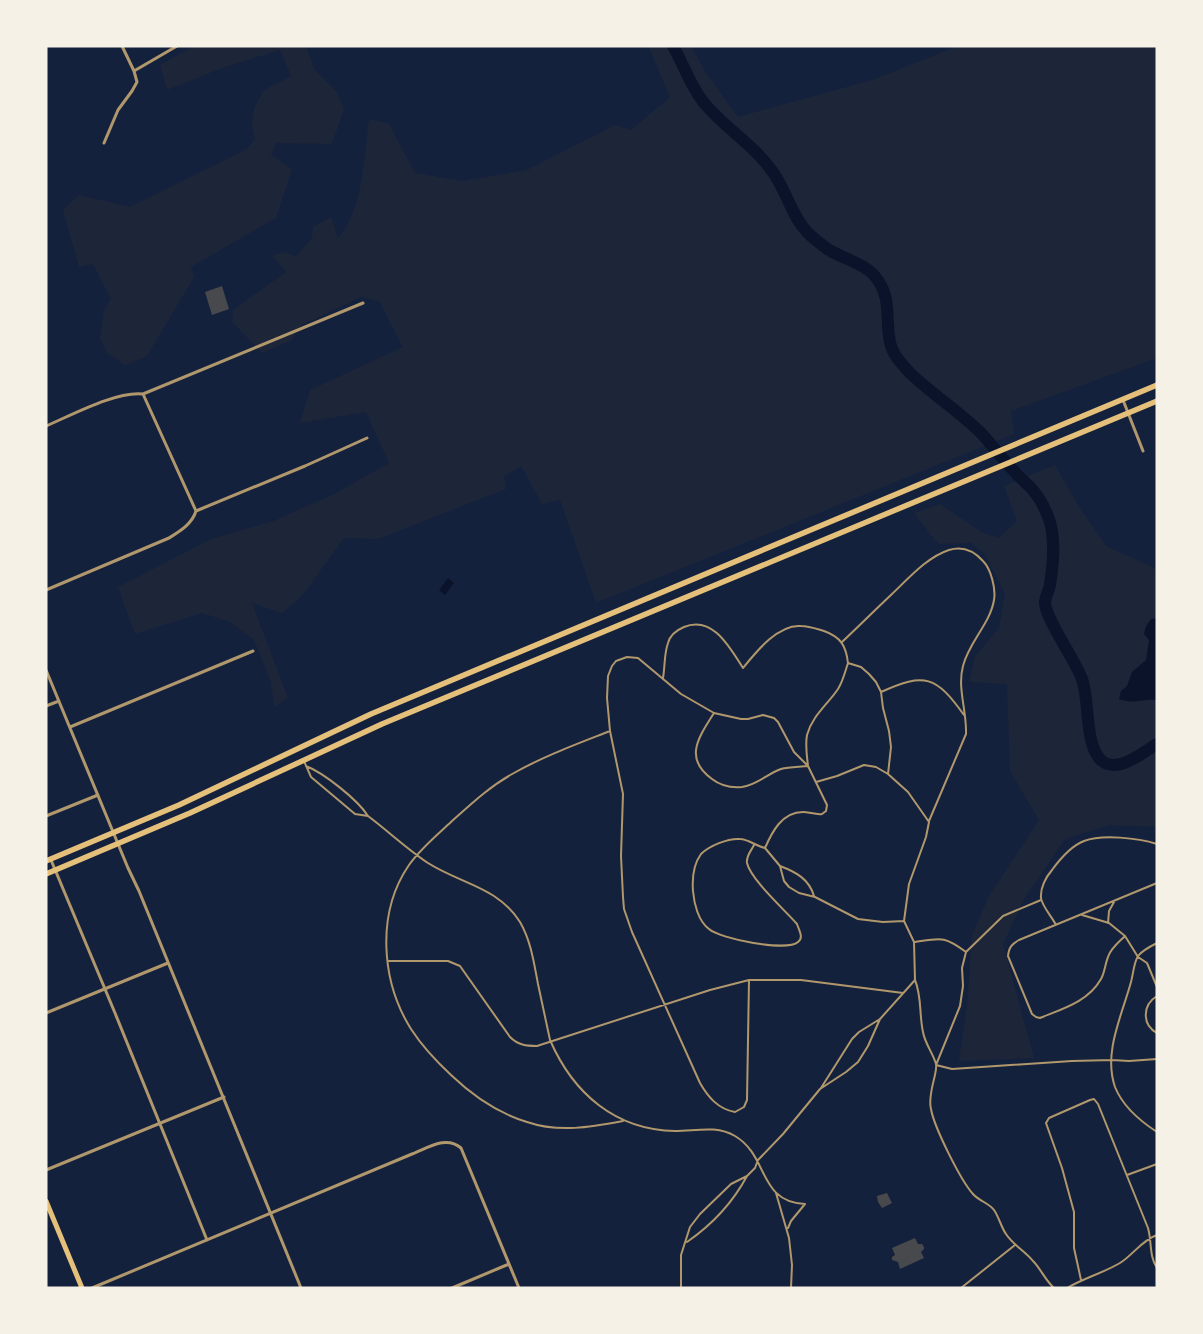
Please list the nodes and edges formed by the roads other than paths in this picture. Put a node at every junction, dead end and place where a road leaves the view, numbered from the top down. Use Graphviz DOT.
graph roads {
  1 [pos="122,46"];
  2 [pos="177,46"];
  3 [pos="134,70"];
  4 [pos="104,143"];
  5 [pos="364,303"];
  6 [pos="1157,385"];
  7 [pos="143,394"];
  8 [pos="1123,400"];
  9 [pos="1157,400"];
  10 [pos="1128,412"];
  11 [pos="46,426"];
  12 [pos="367,438"];
  13 [pos="1143,451"];
  14 [pos="196,511"];
  15 [pos="46,590"];
  16 [pos="842,642"];
  17 [pos="253,651"];
  18 [pos="848,663"];
  19 [pos="46,670"];
  20 [pos="663,678"];
  21 [pos="881,692"];
  22 [pos="59,701"];
  23 [pos="46,706"];
  24 [pos="714,713"];
  25 [pos="965,716"];
  26 [pos="70,726"];
  27 [pos="610,731"];
  28 [pos="303,760"];
  29 [pos="306,766"];
  30 [pos="808,766"];
  31 [pos="888,774"];
  32 [pos="816,782"];
  33 [pos="98,795"];
  34 [pos="46,816"];
  35 [pos="368,816"];
  36 [pos="929,822"];
  37 [pos="114,832"];
  38 [pos="119,844"];
  39 [pos="1157,844"];
  40 [pos="754,845"];
  41 [pos="764,848"];
  42 [pos="418,855"];
  43 [pos="48,860"];
  44 [pos="780,866"];
  45 [pos="55,871"];
  46 [pos="46,874"];
  47 [pos="1157,883"];
  48 [pos="815,897"];
  49 [pos="1041,900"];
  50 [pos="1115,900"];
  51 [pos="1080,915"];
  52 [pos="904,922"];
  53 [pos="1108,924"];
  54 [pos="1056,925"];
  55 [pos="1125,936"];
  56 [pos="914,942"];
  57 [pos="1157,943"];
  58 [pos="966,952"];
  59 [pos="1138,956"];
  60 [pos="387,961"];
  61 [pos="168,962"];
  62 [pos="749,980"];
  63 [pos="914,980"];
  64 [pos="1157,987"];
  65 [pos="104,989"];
  66 [pos="903,993"];
  67 [pos="1157,996"];
  68 [pos="665,1004"];
  69 [pos="46,1012"];
  70 [pos="880,1019"];
  71 [pos="1157,1033"];
  72 [pos="550,1040"];
  73 [pos="1157,1059"];
  74 [pos="1112,1060"];
  75 [pos="936,1065"];
  76 [pos="820,1089"];
  77 [pos="224,1097"];
  78 [pos="625,1120"];
  79 [pos="160,1123"];
  80 [pos="1157,1132"];
  81 [pos="758,1160"];
  82 [pos="1157,1164"];
  83 [pos="46,1170"];
  84 [pos="1127,1175"];
  85 [pos="747,1176"];
  86 [pos="776,1193"];
  87 [pos="46,1201"];
  88 [pos="270,1214"];
  89 [pos="788,1230"];
  90 [pos="1157,1235"];
  91 [pos="1151,1237"];
  92 [pos="207,1240"];
  93 [pos="686,1242"];
  94 [pos="1015,1245"];
  95 [pos="509,1264"];
  96 [pos="1157,1268"];
  97 [pos="1081,1280"];
  98 [pos="82,1288"];
  99 [pos="92,1288"];
  100 [pos="302,1288"];
  101 [pos="452,1288"];
  102 [pos="519,1288"];
  103 [pos="681,1288"];
  104 [pos="791,1288"];
  105 [pos="961,1288"];
  106 [pos="1054,1288"];
  107 [pos="1067,1288"];
  1 -- 3 [label="street"];
  2 -- 3 [label="street"];
  3 -- 4 [label="street"];
  5 -- 7 [label="street"];
  6 -- 8 [label="main road"];
  7 -- 11 [label="street"];
  7 -- 14 [label="street"];
  8 -- 10 [label="street"];
  8 -- 37 [label="main road"];
  9 -- 10 [label="main road"];
  10 -- 13 [label="street"];
  10 -- 28 [label="main road"];
  12 -- 14 [label="street"];
  14 -- 15 [label="street"];
  16 -- 18 [label="lane"];
  16 -- 20 [label="lane"];
  16 -- 25 [label="lane"];
  17 -- 26 [label="street"];
  18 -- 21 [label="lane"];
  18 -- 30 [label="lane"];
  19 -- 22 [label="street"];
  20 -- 24 [label="lane"];
  20 -- 27 [label="lane"];
  21 -- 25 [label="lane"];
  21 -- 31 [label="lane"];
  22 -- 23 [label="street"];
  22 -- 26 [label="street"];
  24 -- 30 [label="lane"];
  24 -- 30 [label="lane"];
  25 -- 36 [label="lane"];
  26 -- 33 [label="street"];
  27 -- 42 [label="lane"];
  27 -- 68 [label="lane"];
  28 -- 29 [label="lane"];
  28 -- 38 [label="main road"];
  29 -- 35 [label="lane"];
  29 -- 35 [label="lane"];
  30 -- 32 [label="lane"];
  31 -- 32 [label="lane"];
  31 -- 36 [label="lane"];
  32 -- 41 [label="lane"];
  33 -- 34 [label="street"];
  33 -- 37 [label="street"];
  35 -- 42 [label="lane"];
  36 -- 52 [label="lane"];
  37 -- 38 [label="street"];
  37 -- 43 [label="main road"];
  38 -- 45 [label="main road"];
  38 -- 61 [label="street"];
  39 -- 49 [label="lane"];
  40 -- 40 [label="lane"];
  40 -- 41 [label="lane"];
  41 -- 44 [label="lane"];
  42 -- 60 [label="lane"];
  42 -- 72 [label="lane"];
  43 -- 45 [label="street"];
  44 -- 48 [label="lane"];
  44 -- 48 [label="lane"];
  45 -- 46 [label="main road"];
  45 -- 65 [label="street"];
  47 -- 50 [label="lane"];
  48 -- 52 [label="lane"];
  49 -- 54 [label="lane"];
  49 -- 58 [label="lane"];
  50 -- 51 [label="lane"];
  50 -- 53 [label="lane"];
  51 -- 53 [label="lane"];
  51 -- 54 [label="lane"];
  52 -- 56 [label="lane"];
  53 -- 55 [label="lane"];
  54 -- 55 [label="lane"];
  55 -- 59 [label="lane"];
  56 -- 58 [label="lane"];
  56 -- 63 [label="lane"];
  57 -- 59 [label="lane"];
  58 -- 75 [label="lane"];
  59 -- 64 [label="lane"];
  59 -- 74 [label="lane"];
  60 -- 72 [label="lane"];
  60 -- 78 [label="lane"];
  61 -- 65 [label="street"];
  61 -- 77 [label="street"];
  62 -- 66 [label="lane"];
  62 -- 68 [label="lane"];
  62 -- 68 [label="lane"];
  63 -- 66 [label="lane"];
  63 -- 75 [label="lane"];
  65 -- 69 [label="street"];
  65 -- 79 [label="street"];
  66 -- 70 [label="lane"];
  67 -- 71 [label="lane"];
  68 -- 72 [label="lane"];
  70 -- 76 [label="lane"];
  70 -- 76 [label="lane"];
  72 -- 78 [label="lane"];
  73 -- 74 [label="lane"];
  74 -- 75 [label="lane"];
  74 -- 80 [label="lane"];
  75 -- 94 [label="lane"];
  76 -- 81 [label="lane"];
  77 -- 79 [label="street"];
  77 -- 88 [label="street"];
  78 -- 81 [label="lane"];
  79 -- 83 [label="street"];
  79 -- 92 [label="street"];
  81 -- 85 [label="lane"];
  81 -- 86 [label="lane"];
  82 -- 84 [label="lane"];
  84 -- 91 [label="lane"];
  84 -- 97 [label="lane"];
  85 -- 93 [label="lane"];
  85 -- 93 [label="lane"];
  86 -- 89 [label="lane"];
  86 -- 89 [label="lane"];
  87 -- 98 [label="main road"];
  88 -- 92 [label="street"];
  88 -- 95 [label="street"];
  88 -- 100 [label="street"];
  89 -- 104 [label="lane"];
  90 -- 91 [label="lane"];
  91 -- 96 [label="lane"];
  91 -- 97 [label="lane"];
  92 -- 99 [label="street"];
  93 -- 103 [label="lane"];
  94 -- 105 [label="lane"];
  94 -- 106 [label="lane"];
  95 -- 101 [label="street"];
  95 -- 102 [label="street"];
  97 -- 107 [label="lane"];
}
